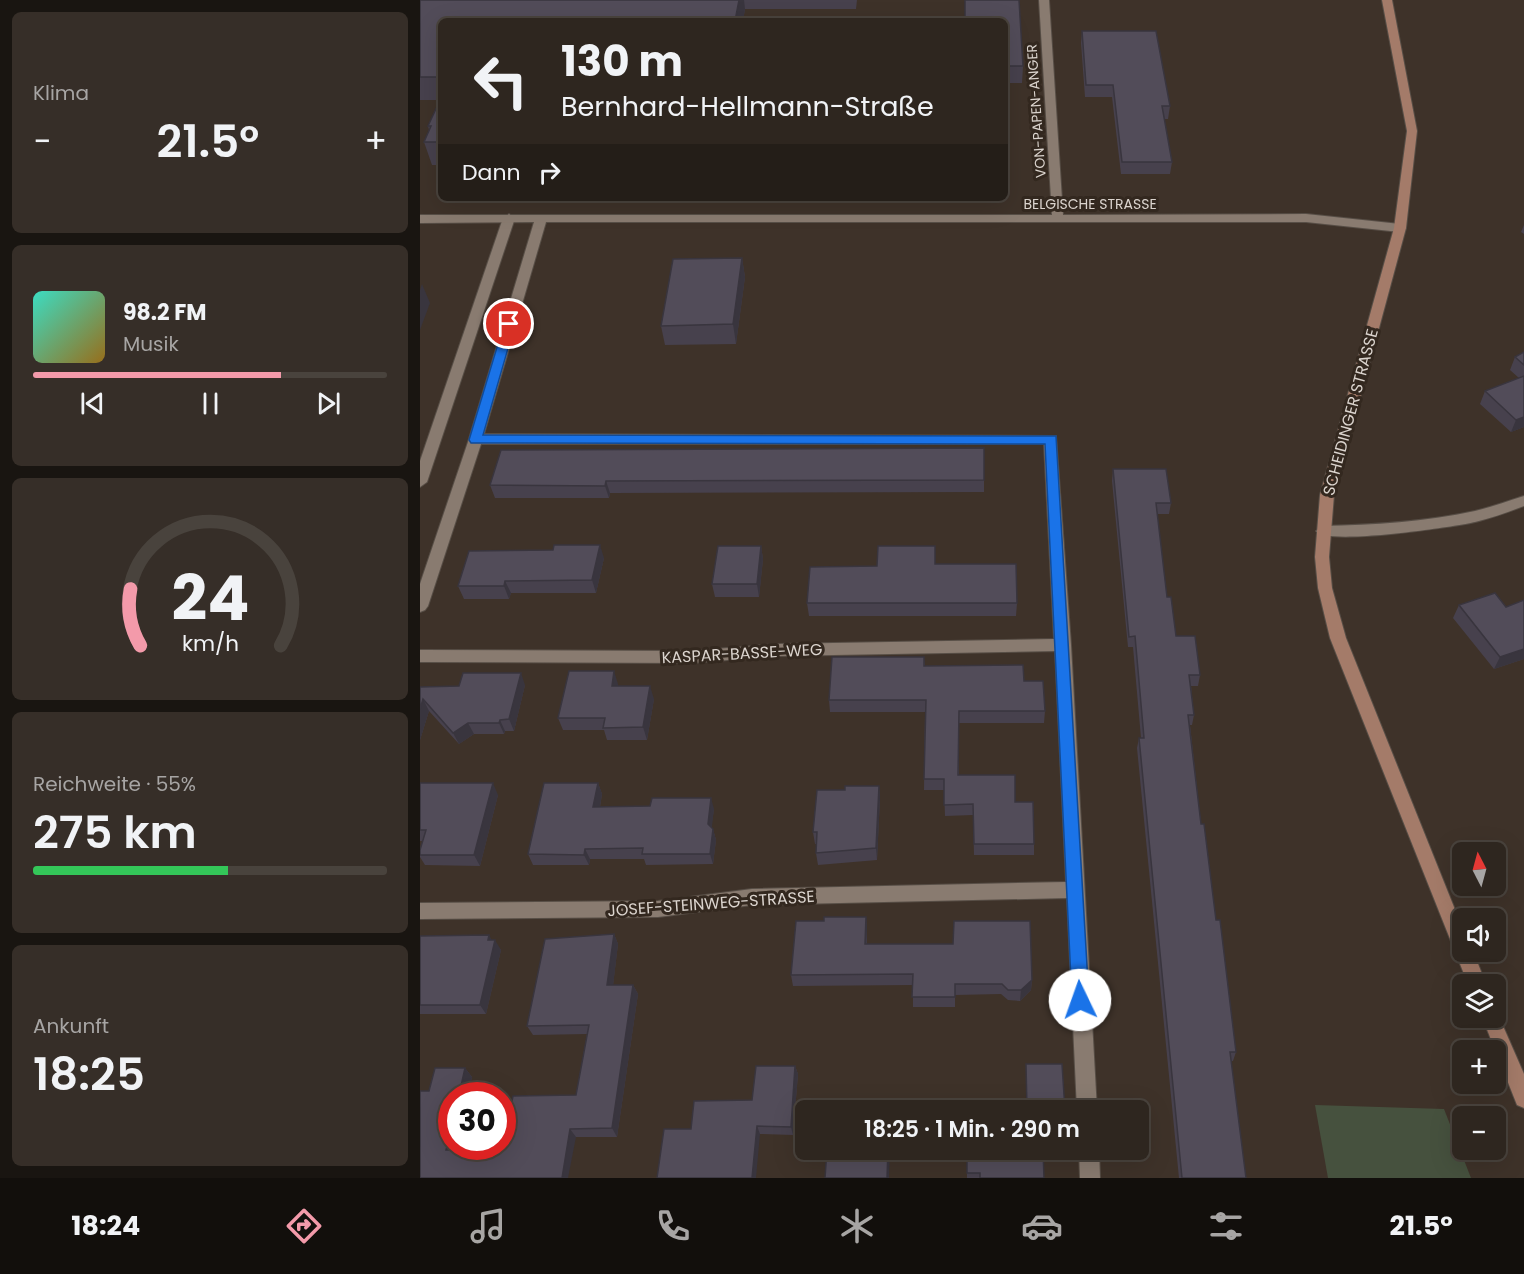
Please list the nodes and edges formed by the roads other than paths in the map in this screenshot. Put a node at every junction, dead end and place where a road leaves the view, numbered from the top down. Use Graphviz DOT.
graph roads {
  1 [pos="1044,0"];
  2 [pos="1387,0"];
  3 [pos="509,218"];
  4 [pos="541,218"];
  5 [pos="420,219"];
  6 [pos="1058,220"];
  7 [pos="1400,228"];
  8 [pos="476,440"];
  9 [pos="420,482"];
  10 [pos="1522,505"];
  11 [pos="1323,531"];
  12 [pos="420,606"];
  13 [pos="1063,645"];
  14 [pos="420,656"];
  15 [pos="1074,890"];
  16 [pos="420,911"];
  17 [pos="1452,922"];
  18 [pos="1495,1028"];
  19 [pos="1524,1098"];
  20 [pos="1086,1100"];
  21 [pos="1089,1160"];
  22 [pos="1090,1178"];
  1 -- 6 [label="street, VON-PAPEN-ANGER"];
  2 -- 7 [label="main road, SCHEIDINGER STRASSE"];
  3 -- 4 [label="street, BELGISCHE STRASSE"];
  3 -- 5 [label="street, BELGISCHE STRASSE"];
  3 -- 9 [label="street"];
  4 -- 6 [label="street, BELGISCHE STRASSE"];
  4 -- 8 [label="street"];
  6 -- 7 [label="street, BELGISCHE STRASSE"];
  7 -- 11 [label="main road, SCHEIDINGER STRASSE"];
  8 -- 12 [label="street"];
  8 -- 13 [label="street"];
  10 -- 11 [label="street"];
  11 -- 17 [label="main road, SCHEIDINGER STRASSE"];
  13 -- 14 [label="street, KASPAR-BASSE-WEG"];
  13 -- 15 [label="street"];
  15 -- 16 [label="street, JOSEF-STEINWEG-STRASSE"];
  15 -- 20 [label="street"];
  18 -- 19 [label="main road"];
  21 -- 22 [label="street"];
}
